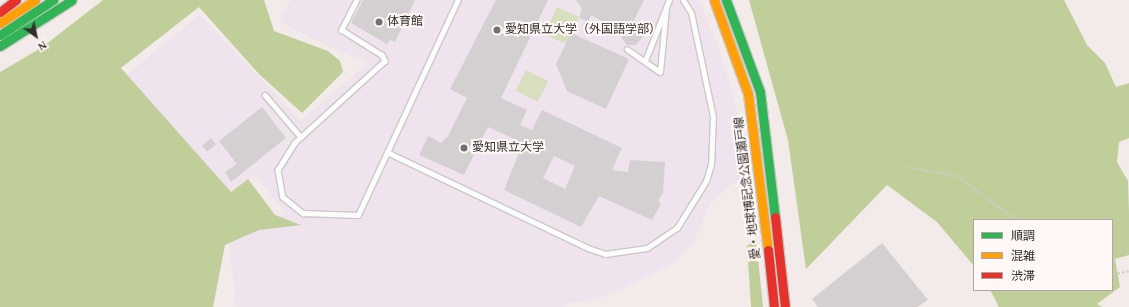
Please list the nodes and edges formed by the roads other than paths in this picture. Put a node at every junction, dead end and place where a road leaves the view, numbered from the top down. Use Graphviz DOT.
graph roads {
  1 [pos="16,0"];
  2 [pos="35,0"];
  3 [pos="53,0"];
  4 [pos="72,0"];
  5 [pos="357,0"];
  6 [pos="458,0"];
  7 [pos="669,0"];
  8 [pos="683,0"];
  9 [pos="714,0"];
  10 [pos="726,0"];
  11 [pos="666,10"];
  12 [pos="0,12"];
  13 [pos="0,23"];
  14 [pos="0,35"];
  15 [pos="0,46"];
  16 [pos="627,49"];
  17 [pos="644,61"];
  18 [pos="265,95"];
  19 [pos="300,137"];
  20 [pos="387,152"];
  21 [pos="774,307"];
  22 [pos="785,307"];
  1 -- 12 [label="main road"];
  2 -- 13 [label="main road"];
  3 -- 14 [label="main road"];
  4 -- 15 [label="main road"];
  5 -- 19 [label="lane"];
  6 -- 20 [label="lane"];
  7 -- 11 [label="lane"];
  8 -- 20 [label="lane"];
  9 -- 21 [label="main road, 愛・地球博記念公園瀬戸線"];
  10 -- 22 [label="main road, 愛・地球博記念公園瀬戸線"];
  11 -- 17 [label="lane"];
  11 -- 17 [label="lane"];
  16 -- 17 [label="lane"];
  18 -- 19 [label="lane"];
  19 -- 20 [label="lane"];
}
